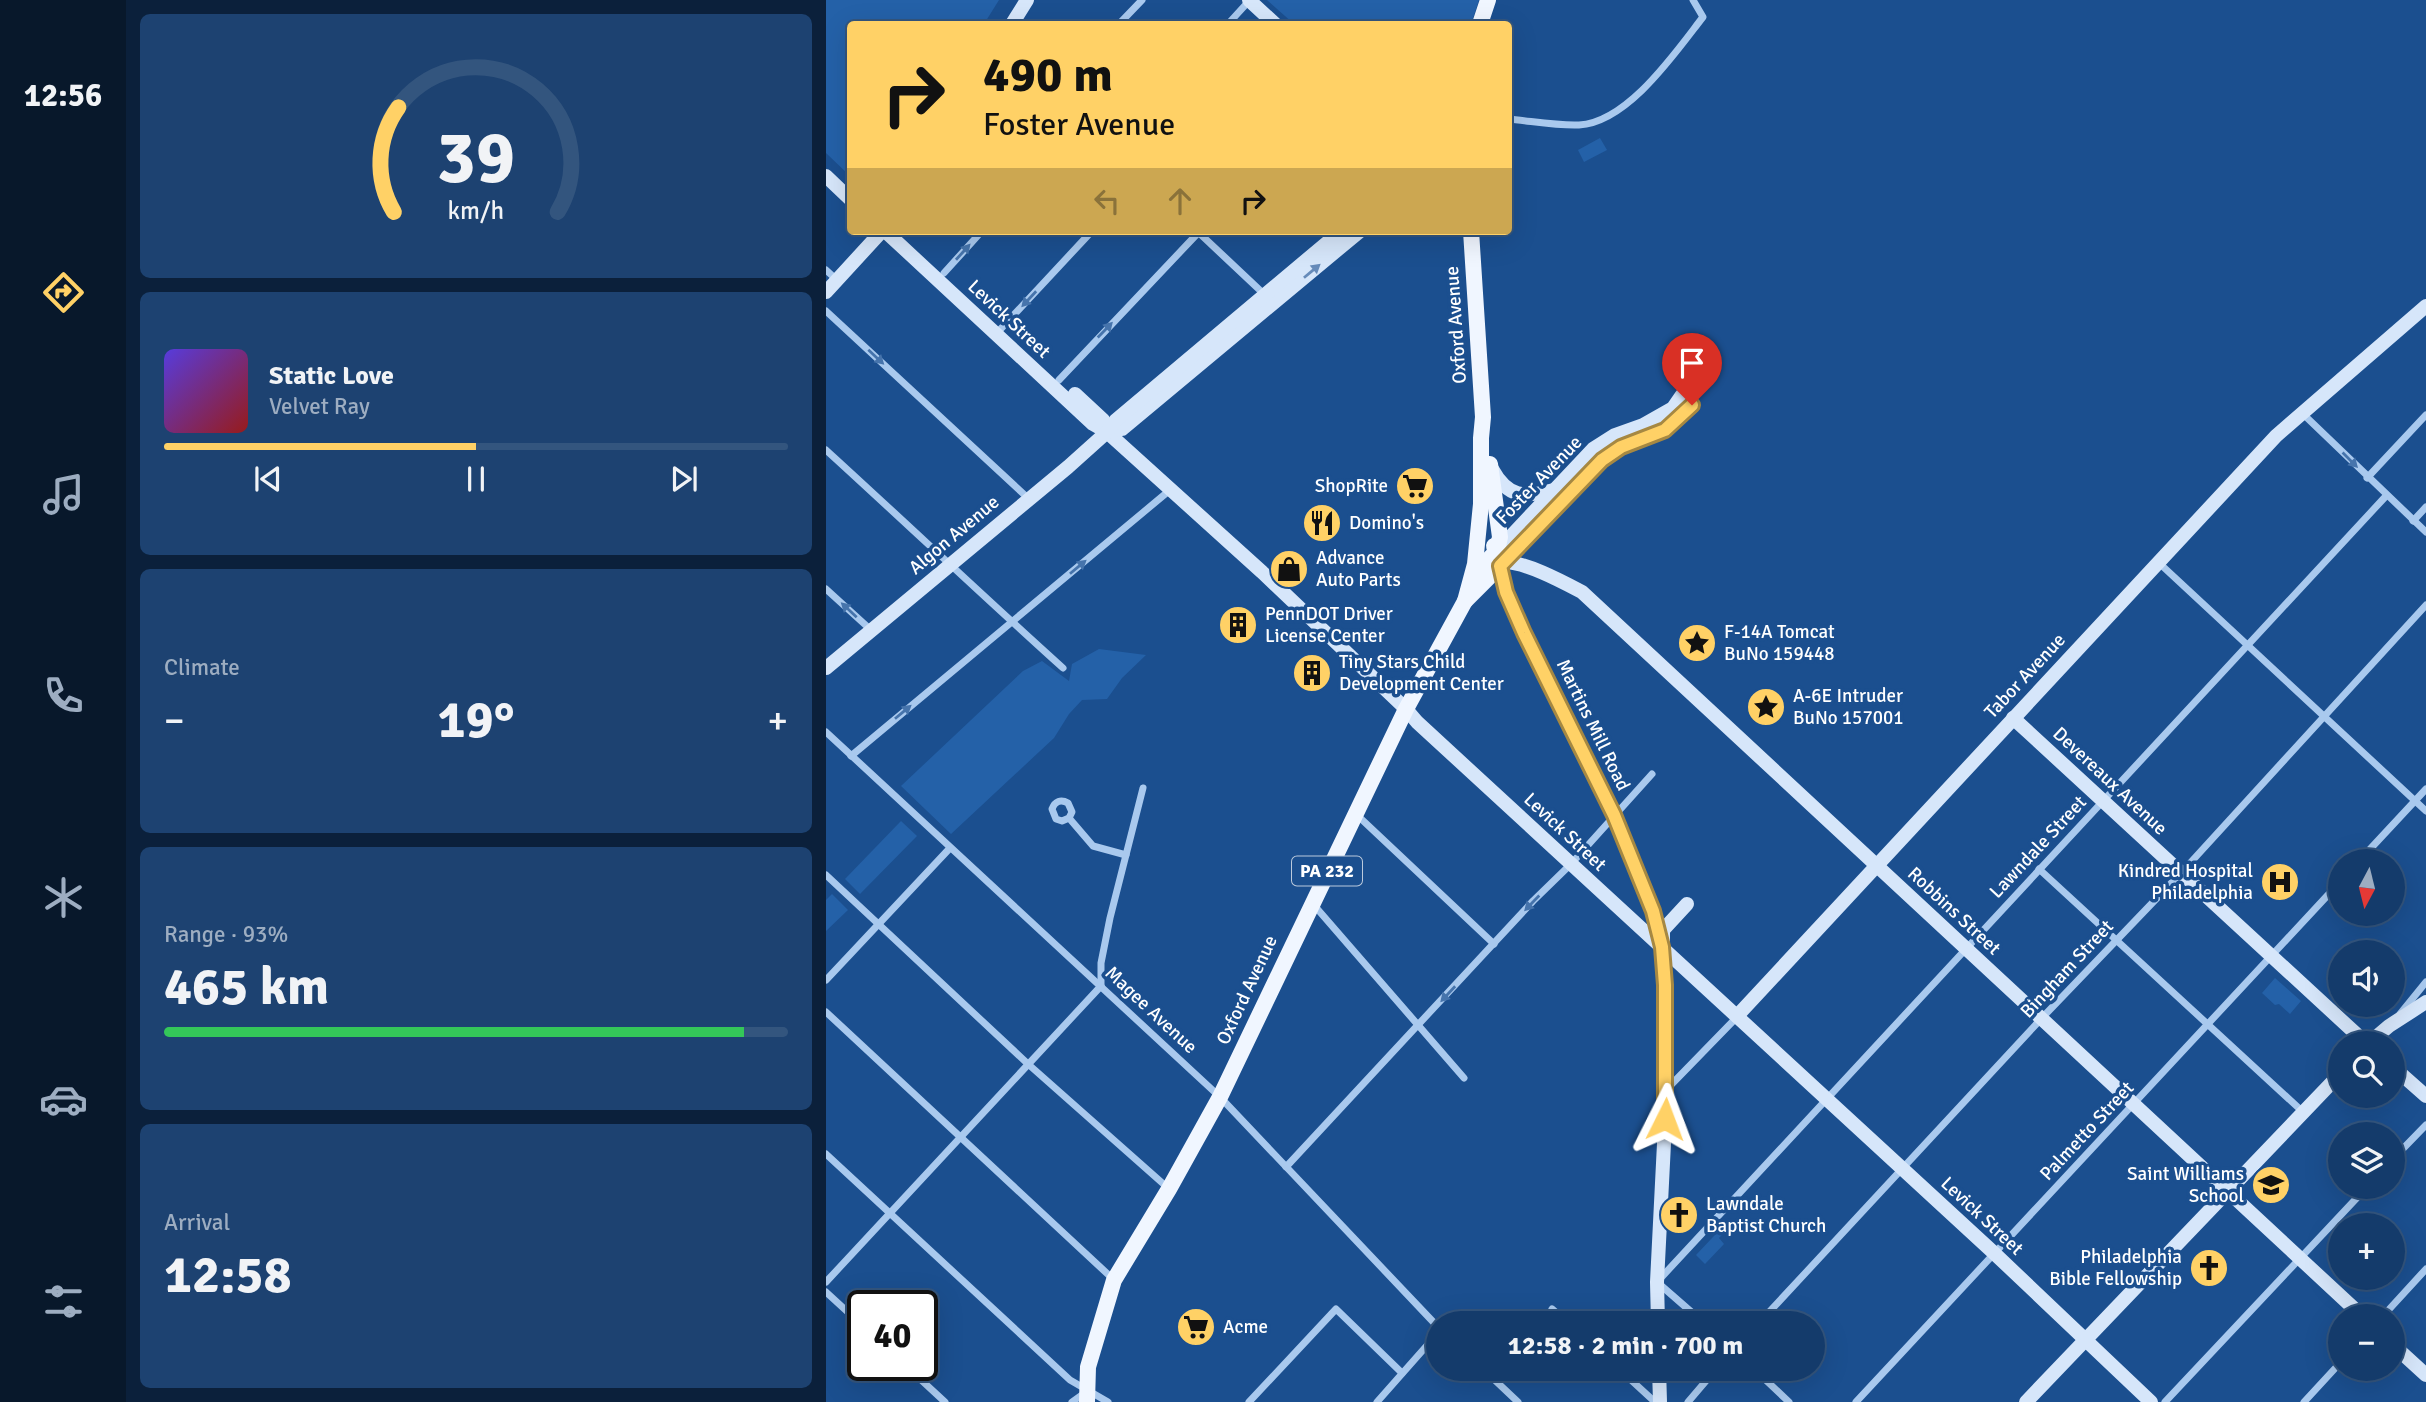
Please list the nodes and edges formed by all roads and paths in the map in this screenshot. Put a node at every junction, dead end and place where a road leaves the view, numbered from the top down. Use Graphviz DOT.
graph roads {
  1 [pos="1027,0"];
  2 [pos="1142,0"];
  3 [pos="1250,0"];
  4 [pos="1488,0"];
  5 [pos="1693,0"];
  6 [pos="1014,21"];
  7 [pos="1122,21"];
  8 [pos="1231,21"];
  9 [pos="1272,21"];
  10 [pos="1481,21"];
  11 [pos="1512,119"];
  12 [pos="826,165"];
  13 [pos="826,176"];
  14 [pos="847,185"];
  15 [pos="847,196"];
  16 [pos="879,235"];
  17 [pos="889,235"];
  18 [pos="902,235"];
  19 [pos="978,235"];
  20 [pos="1088,235"];
  21 [pos="1194,235"];
  22 [pos="1200,235"];
  23 [pos="1337,235"];
  24 [pos="1355,235"];
  25 [pos="1471,235"];
  26 [pos="944,272"];
  27 [pos="831,275"];
  28 [pos="826,292"];
  29 [pos="1269,299"];
  30 [pos="2426,306"];
  31 [pos="826,311"];
  32 [pos="999,331"];
  33 [pos="1059,380"];
  34 [pos="2301,412"];
  35 [pos="2426,415"];
  36 [pos="1483,417"];
  37 [pos="1107,432"];
  38 [pos="826,450"];
  39 [pos="1490,465"];
  40 [pos="2367,478"];
  41 [pos="1482,481"];
  42 [pos="1555,489"];
  43 [pos="1170,490"];
  44 [pos="2386,496"];
  45 [pos="1028,499"];
  46 [pos="2426,508"];
  47 [pos="2413,521"];
  48 [pos="2426,532"];
  49 [pos="1500,559"];
  50 [pos="2158,562"];
  51 [pos="950,563"];
  52 [pos="1472,576"];
  53 [pos="826,589"];
  54 [pos="1465,601"];
  55 [pos="2426,605"];
  56 [pos="1012,622"];
  57 [pos="871,631"];
  58 [pos="2246,646"];
  59 [pos="826,668"];
  60 [pos="1063,668"];
  61 [pos="1406,709"];
  62 [pos="2324,717"];
  63 [pos="2013,718"];
  64 [pos="826,732"];
  65 [pos="851,756"];
  66 [pos="1651,774"];
  67 [pos="1143,788"];
  68 [pos="2426,789"];
  69 [pos="2103,800"];
  70 [pos="2415,800"];
  71 [pos="2426,811"];
  72 [pos="1355,814"];
  73 [pos="1614,815"];
  74 [pos="1069,818"];
  75 [pos="950,848"];
  76 [pos="2370,849"];
  77 [pos="1126,855"];
  78 [pos="1571,864"];
  79 [pos="1876,865"];
  80 [pos="2039,869"];
  81 [pos="2181,873"];
  82 [pos="826,875"];
  83 [pos="2328,895"];
  84 [pos="1312,903"];
  85 [pos="1687,904"];
  86 [pos="878,923"];
  87 [pos="2116,939"];
  88 [pos="1494,944"];
  89 [pos="1662,947"];
  90 [pos="1965,949"];
  91 [pos="2271,956"];
  92 [pos="826,980"];
  93 [pos="2426,982"];
  94 [pos="1101,986"];
  95 [pos="2426,1002"];
  96 [pos="826,1012"];
  97 [pos="1737,1016"];
  98 [pos="2041,1019"];
  99 [pos="2208,1024"];
  100 [pos="1419,1025"];
  101 [pos="2389,1026"];
  102 [pos="2355,1031"];
  103 [pos="2383,1031"];
  104 [pos="1028,1064"];
  105 [pos="1464,1078"];
  106 [pos="2405,1078"];
  107 [pos="2328,1086"];
  108 [pos="1667,1089"];
  109 [pos="1220,1097"];
  110 [pos="1826,1097"];
  111 [pos="2426,1097"];
  112 [pos="2134,1104"];
  113 [pos="2303,1112"];
  114 [pos="2426,1125"];
  115 [pos="960,1137"];
  116 [pos="2405,1147"];
  117 [pos="826,1154"];
  118 [pos="1286,1167"];
  119 [pos="1903,1170"];
  120 [pos="1168,1189"];
  121 [pos="2227,1191"];
  122 [pos="2356,1199"];
  123 [pos="889,1214"];
  124 [pos="1994,1253"];
  125 [pos="2300,1259"];
  126 [pos="2426,1269"];
  127 [pos="1114,1280"];
  128 [pos="826,1282"];
  129 [pos="1657,1282"];
  130 [pos="826,1292"];
  131 [pos="2349,1304"];
  132 [pos="2394,1304"];
  133 [pos="1552,1309"];
  134 [pos="847,1311"];
  135 [pos="1554,1311"];
  136 [pos="1658,1311"];
  137 [pos="1690,1311"];
  138 [pos="1770,1311"];
  139 [pos="1426,1314"];
  140 [pos="2085,1340"];
  141 [pos="1426,1346"];
  142 [pos="2405,1356"];
  143 [pos="1402,1373"];
  144 [pos="2426,1375"];
  145 [pos="2328,1376"];
  146 [pos="922,1381"];
  147 [pos="1496,1381"];
  148 [pos="1633,1381"];
  149 [pos="1659,1381"];
  150 [pos="1706,1381"];
  151 [pos="1767,1381"];
  152 [pos="1087,1397"];
  153 [pos="1379,1401"];
  154 [pos="945,1402"];
  155 [pos="1072,1402"];
  156 [pos="1108,1402"];
  157 [pos="1250,1402"];
  158 [pos="1518,1402"];
  159 [pos="1658,1402"];
  160 [pos="1688,1402"];
  161 [pos="1788,1402"];
  162 [pos="1856,1402"];
  163 [pos="2026,1402"];
  164 [pos="2151,1402"];
  165 [pos="2165,1402"];
  166 [pos="2304,1402"];
  1 -- 6 [label="street"];
  2 -- 7 [label="street"];
  3 -- 8 [label="street"];
  3 -- 9 [label="street"];
  4 -- 10 [label="main road"];
  5 -- 11 [label="street"];
  12 -- 14 [label="street"];
  13 -- 15 [label="street"];
  16 -- 27 [label="street"];
  17 -- 32 [label="street, Levick Street"];
  18 -- 26 [label="street, Levick Street"];
  26 -- 19 [label="street, one-way"];
  20 -- 32 [label="street, one-way"];
  33 -- 21 [label="street, one-way"];
  22 -- 29 [label="street"];
  23 -- 29 [label="street, Algon Avenue"];
  29 -- 24 [label="street, Algon Avenue, one-way"];
  25 -- 36 [label="main road, Oxford Avenue / PA 232"];
  26 -- 32 [label="street, Levick Street"];
  27 -- 28 [label="street"];
  29 -- 37 [label="street, Algon Avenue"];
  30 -- 34 [label="street, Tabor Avenue"];
  31 -- 45 [label="street, one-way"];
  32 -- 33 [label="street, Levick Street"];
  32 -- 37 [label="street, Levick Street"];
  33 -- 37 [label="street, Levick Street"];
  34 -- 40 [label="street, one-way"];
  34 -- 50 [label="street, Tabor Avenue"];
  35 -- 40 [label="street"];
  36 -- 39 [label="main road, Oxford Avenue / PA 232"];
  36 -- 41 [label="main road, Oxford Avenue / PA 232"];
  37 -- 43 [label="street, Levick Street"];
  37 -- 45 [label="street, Algon Avenue"];
  38 -- 51 [label="street"];
  39 -- 42 [label="street"];
  39 -- 49 [label="main road, Oxford Avenue / PA 232"];
  40 -- 44 [label="street"];
  41 -- 49 [label="main road, Martins Mill Road"];
  41 -- 52 [label="main road, Oxford Avenue / PA 232"];
  42 -- 49 [label="street, Foster Avenue"];
  42 -- 49 [label="street, Foster Avenue"];
  56 -- 43 [label="street, one-way"];
  43 -- 61 [label="street, Levick Street"];
  44 -- 47 [label="street"];
  44 -- 58 [label="street, Lawndale Street"];
  45 -- 51 [label="street, Algon Avenue"];
  46 -- 47 [label="street"];
  47 -- 48 [label="street"];
  49 -- 52 [label="main road, Oxford Avenue"];
  49 -- 54 [label="main road, Oxford Avenue / PA 232"];
  49 -- 73 [label="street, Martins Mill Road"];
  49 -- 79 [label="street, Robbins Street"];
  50 -- 58 [label="street"];
  50 -- 63 [label="street, Tabor Avenue"];
  51 -- 56 [label="street"];
  51 -- 57 [label="street, Algon Avenue"];
  52 -- 54 [label="main road, Oxford Avenue / PA 232"];
  57 -- 53 [label="street, one-way"];
  54 -- 61 [label="main road, Oxford Avenue / PA 232"];
  55 -- 62 [label="street, Bingham Street"];
  56 -- 60 [label="street"];
  65 -- 56 [label="street, one-way"];
  57 -- 59 [label="street, Algon Avenue"];
  58 -- 62 [label="street"];
  58 -- 69 [label="street, Lawndale Street"];
  61 -- 72 [label="main road, Oxford Avenue / PA 232"];
  61 -- 78 [label="street, Levick Street"];
  62 -- 70 [label="street"];
  62 -- 81 [label="street, Bingham Street"];
  63 -- 69 [label="street, Devereaux Avenue"];
  63 -- 79 [label="street, Tabor Avenue"];
  64 -- 65 [label="street, Magee Avenue"];
  65 -- 75 [label="street, Magee Avenue"];
  66 -- 73 [label="street"];
  67 -- 77 [label="street"];
  68 -- 70 [label="street"];
  69 -- 80 [label="street, Lawndale Street"];
  69 -- 81 [label="street, Devereaux Avenue"];
  70 -- 71 [label="street"];
  70 -- 76 [label="street"];
  72 -- 84 [label="main road, Oxford Avenue / PA 232"];
  72 -- 88 [label="street"];
  73 -- 78 [label="street"];
  73 -- 89 [label="street, Martins Mill Road"];
  74 -- 77 [label="street"];
  75 -- 86 [label="street"];
  75 -- 94 [label="street, Magee Avenue"];
  77 -- 94 [label="street"];
  78 -- 88 [label="street, one-way"];
  78 -- 89 [label="street, Levick Street"];
  79 -- 90 [label="street, Robbins Street"];
  79 -- 97 [label="street, Tabor Avenue"];
  80 -- 87 [label="street"];
  80 -- 90 [label="street, Lawndale Street"];
  81 -- 87 [label="street, Bingham Street"];
  81 -- 91 [label="street, Devereaux Avenue"];
  82 -- 86 [label="street"];
  83 -- 91 [label="street, Palmetto Street"];
  84 -- 100 [label="street"];
  84 -- 109 [label="main road, Oxford Avenue / PA 232"];
  85 -- 89 [label="street"];
  86 -- 92 [label="street"];
  86 -- 104 [label="street"];
  87 -- 98 [label="street, Bingham Street"];
  87 -- 99 [label="street"];
  88 -- 100 [label="street, one-way"];
  89 -- 97 [label="street, Levick Street"];
  89 -- 108 [label="street, Martins Mill Road"];
  90 -- 98 [label="street, Robbins Street"];
  90 -- 110 [label="street, Lawndale Street"];
  91 -- 99 [label="street, Palmetto Street"];
  91 -- 102 [label="street, Devereaux Avenue"];
  93 -- 101 [label="street"];
  94 -- 104 [label="street"];
  94 -- 109 [label="street, Magee Avenue"];
  95 -- 101 [label="street"];
  96 -- 115 [label="street"];
  97 -- 108 [label="street, Tabor Avenue"];
  97 -- 110 [label="street, Levick Street"];
  98 -- 112 [label="street, Robbins Street"];
  98 -- 119 [label="street, Bingham Street"];
  99 -- 112 [label="street, Palmetto Street"];
  99 -- 113 [label="street"];
  100 -- 105 [label="street"];
  100 -- 118 [label="street"];
  101 -- 103 [label="street"];
  104 -- 115 [label="street"];
  104 -- 120 [label="street"];
  106 -- 111 [label="street"];
  107 -- 113 [label="street"];
  108 -- 129 [label="street, Martins Mill Road"];
  109 -- 118 [label="street, Magee Avenue"];
  109 -- 120 [label="main road, Oxford Avenue / PA 232"];
  110 -- 119 [label="street, Levick Street"];
  110 -- 129 [label="street, Lawndale Street"];
  112 -- 121 [label="street, Robbins Street"];
  112 -- 124 [label="street, Palmetto Street"];
  113 -- 121 [label="street"];
  114 -- 116 [label="street"];
  115 -- 123 [label="street"];
  115 -- 127 [label="street"];
  117 -- 123 [label="street"];
  118 -- 139 [label="street, Magee Avenue"];
  119 -- 124 [label="street, Levick Street"];
  119 -- 138 [label="street, Bingham Street"];
  120 -- 127 [label="main road, Oxford Avenue / PA 232"];
  121 -- 125 [label="street, Robbins Street"];
  121 -- 140 [label="street"];
  122 -- 125 [label="street"];
  123 -- 128 [label="street"];
  123 -- 152 [label="street"];
  124 -- 140 [label="street, Levick Street"];
  124 -- 162 [label="street, Palmetto Street"];
  125 -- 131 [label="street, Robbins Street"];
  125 -- 165 [label="street"];
  126 -- 132 [label="street"];
  127 -- 152 [label="main road, Oxford Avenue / PA 232"];
  129 -- 136 [label="street, Martins Mill Road"];
  129 -- 137 [label="street"];
  130 -- 134 [label="street"];
  133 -- 135 [label="street"];
  140 -- 163 [label="street"];
  140 -- 164 [label="street, Levick Street"];
  141 -- 143 [label="street"];
  142 -- 144 [label="street"];
  143 -- 153 [label="street"];
  143 -- 157 [label="street"];
  145 -- 166 [label="street"];
  146 -- 154 [label="street"];
  147 -- 158 [label="street"];
  148 -- 159 [label="street"];
  149 -- 159 [label="street"];
  150 -- 160 [label="street"];
  151 -- 161 [label="street"];
  152 -- 155 [label="street"];
  152 -- 156 [label="street"];
}
